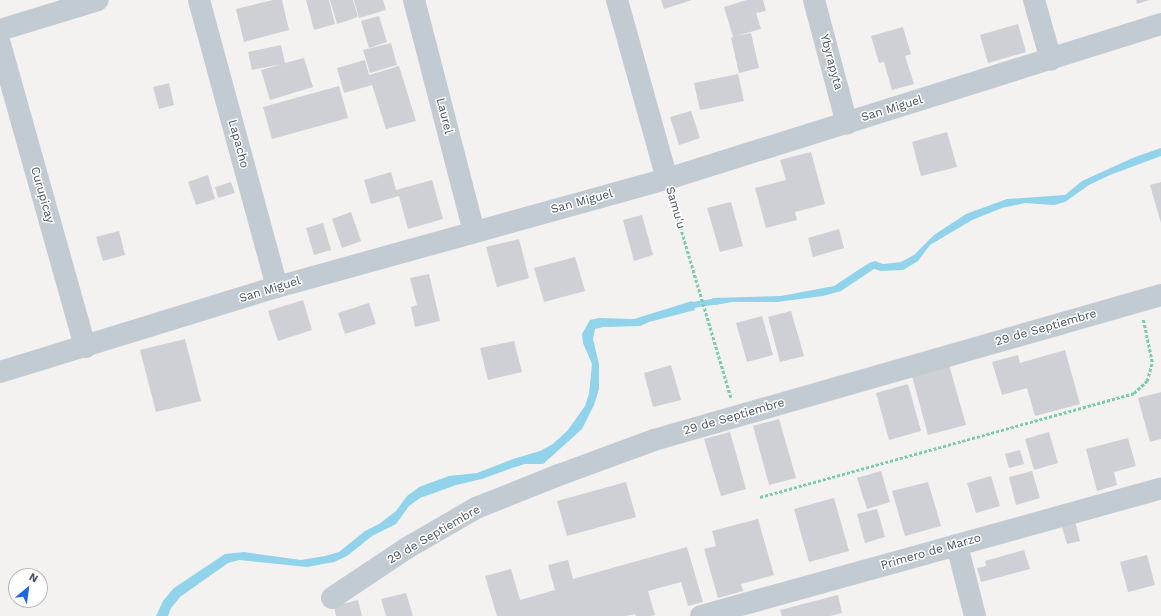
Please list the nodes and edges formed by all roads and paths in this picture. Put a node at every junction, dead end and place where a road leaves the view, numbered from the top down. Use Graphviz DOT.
graph roads {
  1 [pos="98,0"];
  2 [pos="199,0"];
  3 [pos="414,0"];
  4 [pos="616,0"];
  5 [pos="814,0"];
  6 [pos="1034,0"];
  7 [pos="1161,24"];
  8 [pos="0,30"];
  9 [pos="0,44"];
  10 [pos="1051,60"];
  11 [pos="848,124"];
  12 [pos="666,179"];
  13 [pos="474,232"];
  14 [pos="277,287"];
  15 [pos="1161,295"];
  16 [pos="1140,301"];
  17 [pos="85,347"];
  18 [pos="0,372"];
  19 [pos="737,416"];
  20 [pos="1161,488"];
  21 [pos="760,497"];
  22 [pos="957,546"];
  23 [pos="332,598"];
  24 [pos="763,608"];
  25 [pos="701,616"];
  26 [pos="976,616"];
  1 -- 8 [label="street"];
  2 -- 14 [label="street, Lapacho"];
  3 -- 13 [label="street, Laurel"];
  4 -- 12 [label="street, Samu'u"];
  5 -- 11 [label="street, Ybyrapyta"];
  6 -- 10 [label="street"];
  7 -- 10 [label="street, San Miguel"];
  9 -- 17 [label="street, Curupicay"];
  10 -- 11 [label="street, San Miguel"];
  11 -- 12 [label="street, San Miguel"];
  12 -- 13 [label="street, San Miguel"];
  12 -- 19 [label="path, Samu'u"];
  13 -- 14 [label="street, San Miguel"];
  14 -- 17 [label="street, San Miguel"];
  15 -- 16 [label="street, 29 de Septiembre"];
  16 -- 19 [label="street, 29 de Septiembre"];
  16 -- 21 [label="path"];
  17 -- 18 [label="street, San Miguel"];
  19 -- 23 [label="street, 29 de Septiembre"];
  20 -- 22 [label="street, Primero de Marzo"];
  22 -- 24 [label="street, Primero de Marzo"];
  22 -- 26 [label="street"];
  24 -- 25 [label="street, Primero de Marzo"];
}
